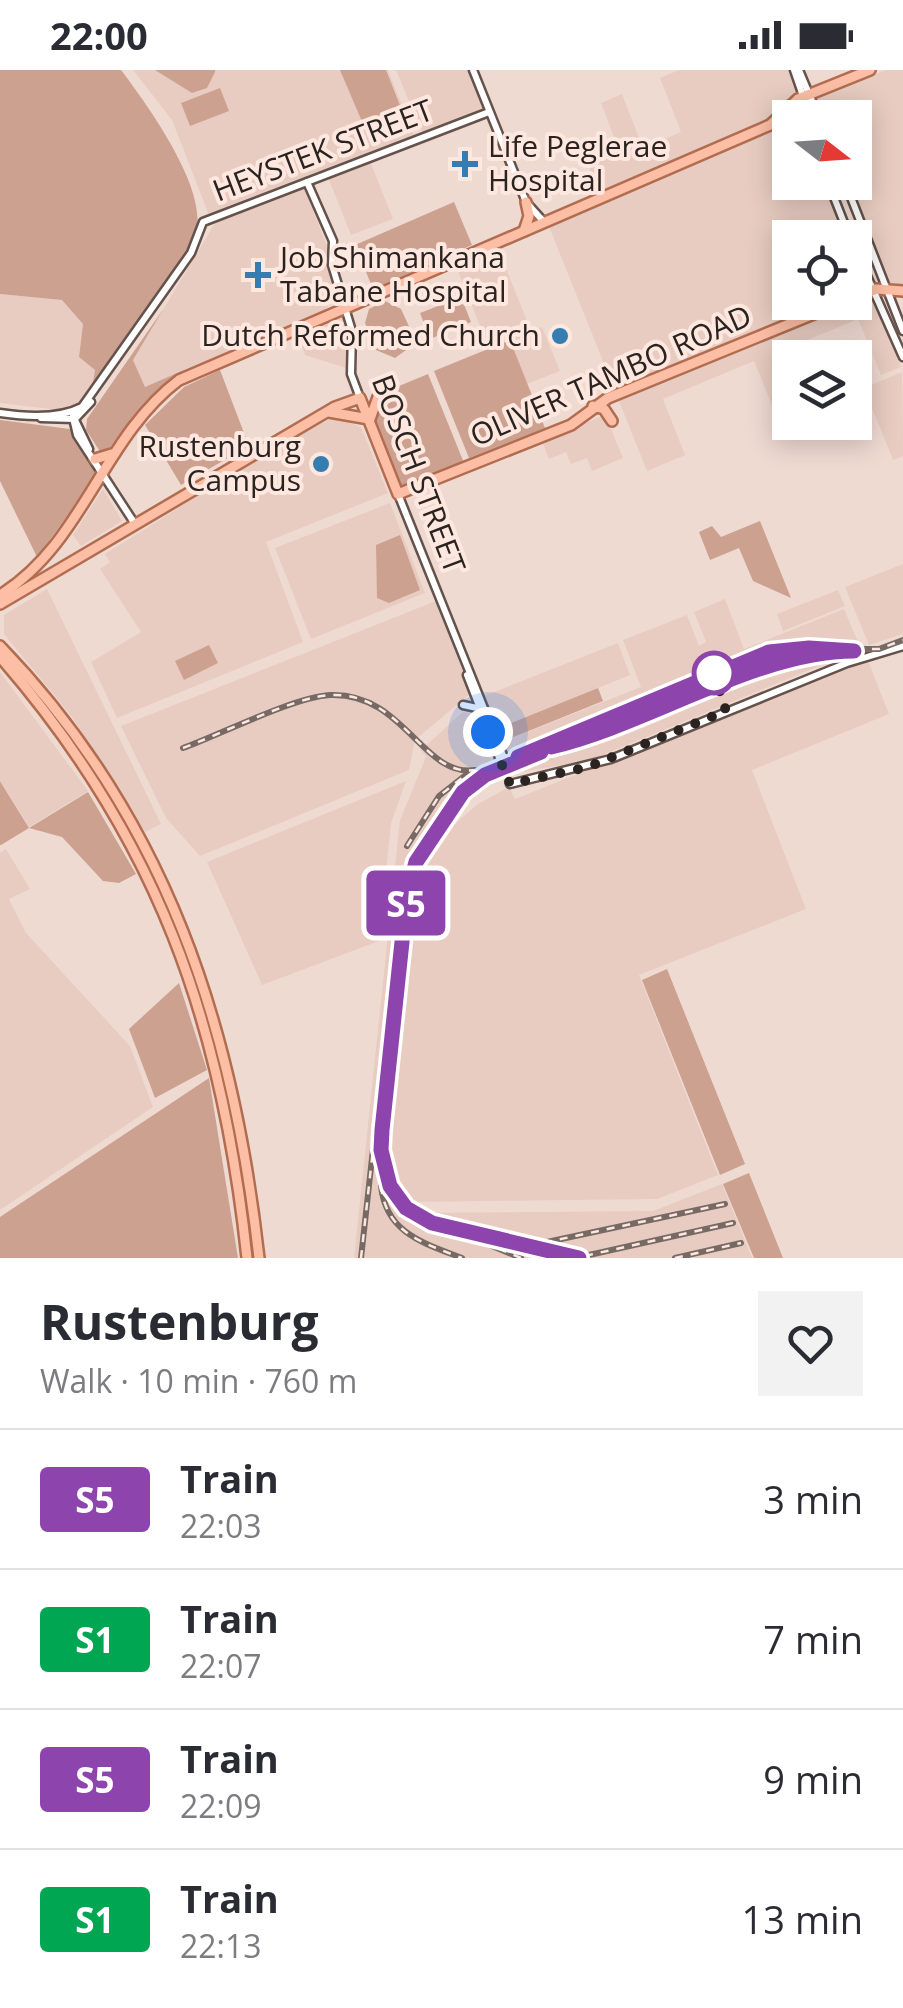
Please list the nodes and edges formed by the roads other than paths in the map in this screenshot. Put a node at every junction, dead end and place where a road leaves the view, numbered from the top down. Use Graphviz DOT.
graph roads {
  1 [pos="473,70"];
  2 [pos="797,70"];
  3 [pos="870,70"];
  4 [pos="806,94"];
  5 [pos="805,100"];
  6 [pos="809,100"];
  7 [pos="489,110"];
  8 [pos="306,182"];
  9 [pos="851,200"];
  10 [pos="526,202"];
  11 [pos="544,222"];
  12 [pos="524,231"];
  13 [pos="872,274"];
  14 [pos="883,291"];
  15 [pos="903,291"];
  16 [pos="872,294"];
  17 [pos="344,308"];
  18 [pos="800,320"];
  19 [pos="903,332"];
  20 [pos="903,357"];
  21 [pos="381,388"];
  22 [pos="360,398"];
  23 [pos="71,402"];
  24 [pos="593,406"];
  25 [pos="0,413"];
  26 [pos="77,413"];
  27 [pos="35,416"];
  28 [pos="59,419"];
  29 [pos="370,420"];
  30 [pos="612,421"];
  31 [pos="294,428"];
  32 [pos="78,430"];
  33 [pos="118,452"];
  34 [pos="92,455"];
  35 [pos="104,472"];
  36 [pos="398,494"];
  37 [pos="135,524"];
  38 [pos="0,595"];
  39 [pos="0,604"];
  40 [pos="0,646"];
  41 [pos="903,646"];
  42 [pos="0,658"];
  43 [pos="467,668"];
  44 [pos="463,705"];
  45 [pos="479,708"];
  46 [pos="500,754"];
  47 [pos="247,1258"];
  48 [pos="259,1258"];
  1 -- 7 [label="street"];
  2 -- 4 [label="street"];
  3 -- 4 [label="main road"];
  4 -- 5 [label="street"];
  4 -- 6 [label="street"];
  4 -- 11 [label="main road"];
  7 -- 8 [label="street, HEYSTEK STREET"];
  7 -- 10 [label="street"];
  8 -- 17 [label="street, BOSCH STREET"];
  8 -- 26 [label="street, HEYSTEK STREET"];
  9 -- 14 [label="street"];
  10 -- 11 [label="street"];
  10 -- 12 [label="main road"];
  11 -- 12 [label="main road"];
  12 -- 17 [label="main road"];
  13 -- 14 [label="street"];
  14 -- 15 [label="main road"];
  14 -- 16 [label="main road"];
  14 -- 19 [label="street"];
  14 -- 20 [label="street"];
  17 -- 22 [label="street, BOSCH STREET"];
  17 -- 33 [label="main road"];
  18 -- 24 [label="main road, OLIVER TAMBO ROAD"];
  21 -- 29 [label="main road"];
  22 -- 29 [label="main road, BOSCH STREET"];
  22 -- 31 [label="main road"];
  23 -- 26 [label="street"];
  24 -- 30 [label="main road"];
  24 -- 36 [label="main road, OLIVER TAMBO ROAD"];
  25 -- 27 [label="street"];
  26 -- 27 [label="street"];
  26 -- 28 [label="street"];
  26 -- 32 [label="street"];
  26 -- 32 [label="street"];
  27 -- 28 [label="street"];
  28 -- 32 [label="street"];
  29 -- 31 [label="main road"];
  29 -- 36 [label="main road, BOSCH STREET"];
  31 -- 37 [label="main road"];
  32 -- 34 [label="street"];
  33 -- 34 [label="main road"];
  33 -- 35 [label="main road"];
  34 -- 35 [label="street"];
  35 -- 37 [label="street"];
  35 -- 38 [label="main road"];
  36 -- 43 [label="street, BOSCH STREET"];
  37 -- 39 [label="main road"];
  40 -- 48 [label="main road"];
  41 -- 46 [label="street, BOSCH STREET, bridge"];
  42 -- 47 [label="main road"];
  43 -- 45 [label="street, BOSCH STREET"];
  43 -- 46 [label="street, BOSCH STREET"];
  44 -- 45 [label="street"];
  45 -- 46 [label="street, BOSCH STREET"];
}
